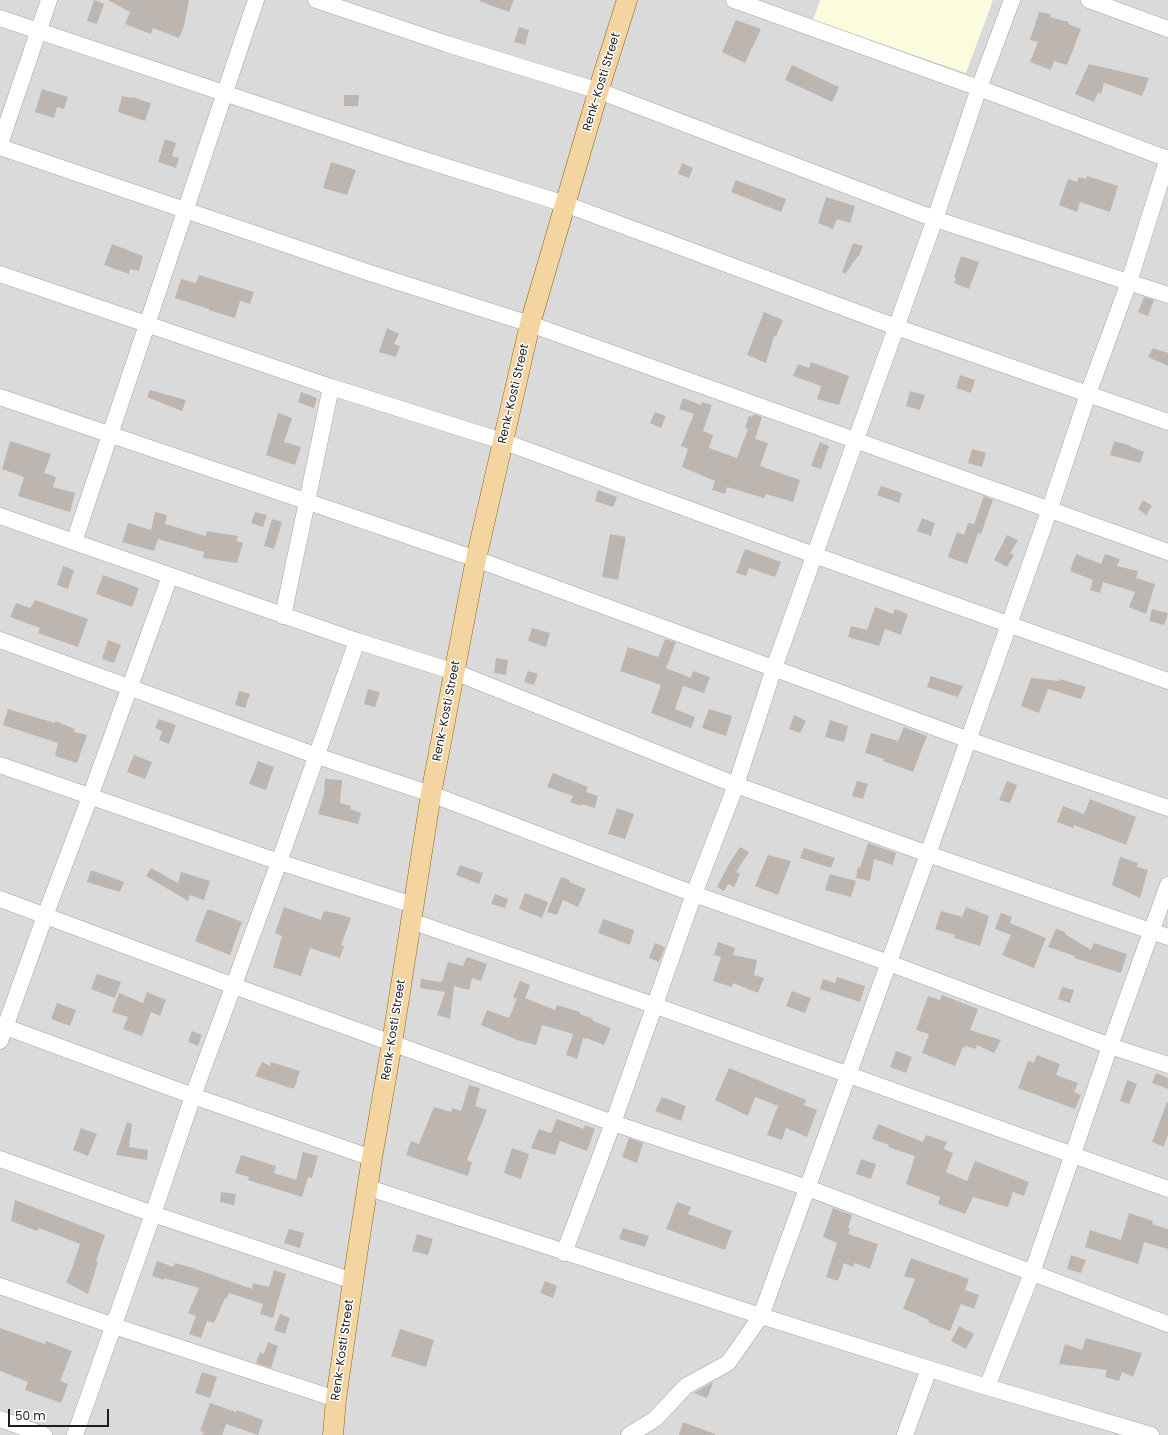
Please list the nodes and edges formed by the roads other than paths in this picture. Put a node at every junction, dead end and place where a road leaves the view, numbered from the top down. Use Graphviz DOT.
graph roads {
  1 [pos="49,0"];
  2 [pos="256,0"];
  3 [pos="316,0"];
  4 [pos="627,0"];
  5 [pos="734,0"];
  6 [pos="1012,0"];
  7 [pos="1089,0"];
  8 [pos="0,18"];
  9 [pos="1168,29"];
  10 [pos="38,30"];
  11 [pos="979,88"];
  12 [pos="599,91"];
  13 [pos="225,93"];
  14 [pos="0,144"];
  15 [pos="0,147"];
  16 [pos="1168,159"];
  17 [pos="565,204"];
  18 [pos="186,210"];
  19 [pos="935,219"];
  20 [pos="0,274"];
  21 [pos="1129,282"];
  22 [pos="1168,295"];
  23 [pos="148,324"];
  24 [pos="530,324"];
  25 [pos="896,327"];
  26 [pos="331,387"];
  27 [pos="1088,394"];
  28 [pos="0,397"];
  29 [pos="1168,422"];
  30 [pos="111,434"];
  31 [pos="855,440"];
  32 [pos="502,441"];
  33 [pos="307,501"];
  34 [pos="1050,511"];
  35 [pos="0,516"];
  36 [pos="74,542"];
  37 [pos="1168,552"];
  38 [pos="814,555"];
  39 [pos="476,559"];
  40 [pos="170,576"];
  41 [pos="283,616"];
  42 [pos="1009,624"];
  43 [pos="0,640"];
  44 [pos="357,641"];
  45 [pos="774,668"];
  46 [pos="455,672"];
  47 [pos="1168,680"];
  48 [pos="130,687"];
  49 [pos="969,740"];
  50 [pos="317,756"];
  51 [pos="0,765"];
  52 [pos="736,784"];
  53 [pos="431,794"];
  54 [pos="90,797"];
  55 [pos="1168,808"];
  56 [pos="928,854"];
  57 [pos="279,862"];
  58 [pos="1168,885"];
  59 [pos="694,894"];
  60 [pos="0,899"];
  61 [pos="412,913"];
  62 [pos="45,916"];
  63 [pos="1152,931"];
  64 [pos="1168,936"];
  65 [pos="889,963"];
  66 [pos="234,986"];
  67 [pos="656,1006"];
  68 [pos="2,1031"];
  69 [pos="392,1043"];
  70 [pos="1110,1046"];
  71 [pos="1168,1065"];
  72 [pos="848,1075"];
  73 [pos="193,1096"];
  74 [pos="614,1123"];
  75 [pos="1072,1156"];
  76 [pos="372,1158"];
  77 [pos="0,1159"];
  78 [pos="369,1188"];
  79 [pos="808,1188"];
  80 [pos="1168,1189"];
  81 [pos="153,1214"];
  82 [pos="564,1253"];
  83 [pos="1032,1273"];
  84 [pos="353,1280"];
  85 [pos="0,1286"];
  86 [pos="761,1316"];
  87 [pos="1168,1324"];
  88 [pos="114,1326"];
  89 [pos="929,1369"];
  90 [pos="988,1387"];
  91 [pos="336,1399"];
  92 [pos="0,1419"];
  93 [pos="44,1435"];
  94 [pos="75,1435"];
  95 [pos="332,1435"];
  96 [pos="629,1435"];
  97 [pos="905,1435"];
  98 [pos="1151,1435"];
  1 -- 10 [label="street"];
  2 -- 13 [label="street"];
  3 -- 12 [label="street"];
  4 -- 12 [label="main road, Renk-Kosti Street"];
  5 -- 11 [label="street"];
  6 -- 11 [label="street"];
  7 -- 9 [label="street"];
  8 -- 10 [label="street"];
  10 -- 13 [label="street"];
  10 -- 14 [label="street"];
  11 -- 16 [label="street"];
  11 -- 19 [label="street"];
  12 -- 17 [label="main road, Renk-Kosti Street"];
  12 -- 19 [label="street"];
  13 -- 17 [label="street"];
  13 -- 18 [label="street"];
  15 -- 18 [label="street"];
  16 -- 21 [label="street"];
  17 -- 24 [label="main road, Renk-Kosti Street"];
  17 -- 25 [label="street"];
  18 -- 23 [label="street"];
  18 -- 24 [label="street"];
  19 -- 21 [label="street"];
  19 -- 25 [label="street"];
  20 -- 23 [label="street"];
  21 -- 22 [label="street"];
  21 -- 27 [label="street"];
  23 -- 26 [label="street"];
  23 -- 30 [label="street"];
  24 -- 31 [label="street"];
  24 -- 32 [label="main road, Renk-Kosti Street"];
  25 -- 27 [label="street"];
  25 -- 31 [label="street"];
  26 -- 32 [label="street"];
  26 -- 33 [label="street"];
  27 -- 29 [label="street"];
  27 -- 34 [label="street"];
  28 -- 30 [label="street"];
  30 -- 33 [label="street"];
  30 -- 36 [label="street"];
  31 -- 34 [label="street"];
  31 -- 38 [label="street"];
  32 -- 38 [label="street"];
  32 -- 39 [label="main road, Renk-Kosti Street"];
  33 -- 39 [label="street"];
  33 -- 41 [label="street"];
  34 -- 37 [label="street"];
  34 -- 42 [label="street"];
  35 -- 36 [label="street"];
  36 -- 40 [label="street"];
  38 -- 42 [label="street"];
  38 -- 45 [label="street"];
  39 -- 45 [label="street"];
  39 -- 46 [label="main road, Renk-Kosti Street"];
  40 -- 41 [label="street"];
  40 -- 48 [label="street"];
  41 -- 44 [label="street"];
  42 -- 47 [label="street"];
  42 -- 49 [label="street"];
  43 -- 48 [label="street"];
  44 -- 46 [label="street"];
  44 -- 50 [label="street"];
  45 -- 49 [label="street"];
  45 -- 52 [label="street"];
  46 -- 52 [label="street"];
  46 -- 53 [label="main road, Renk-Kosti Street"];
  48 -- 50 [label="street"];
  48 -- 54 [label="street"];
  49 -- 55 [label="street"];
  49 -- 56 [label="street"];
  50 -- 53 [label="street"];
  50 -- 57 [label="street"];
  51 -- 54 [label="street"];
  52 -- 56 [label="street"];
  52 -- 59 [label="street"];
  53 -- 59 [label="street"];
  53 -- 61 [label="main road, Renk-Kosti Street"];
  54 -- 57 [label="street"];
  54 -- 62 [label="street"];
  56 -- 63 [label="street"];
  56 -- 65 [label="street"];
  57 -- 61 [label="street"];
  57 -- 66 [label="street"];
  58 -- 63 [label="street"];
  59 -- 65 [label="street"];
  59 -- 67 [label="street"];
  60 -- 62 [label="street"];
  61 -- 67 [label="street"];
  61 -- 69 [label="main road, Renk-Kosti Street"];
  62 -- 66 [label="street"];
  62 -- 68 [label="street"];
  63 -- 64 [label="street"];
  63 -- 70 [label="street"];
  65 -- 70 [label="street"];
  65 -- 72 [label="street"];
  66 -- 69 [label="street"];
  66 -- 73 [label="street"];
  67 -- 72 [label="street"];
  67 -- 74 [label="street"];
  68 -- 73 [label="street"];
  69 -- 74 [label="street"];
  69 -- 76 [label="main road, Renk-Kosti Street"];
  70 -- 71 [label="street"];
  70 -- 75 [label="street"];
  72 -- 75 [label="street"];
  72 -- 79 [label="street"];
  73 -- 76 [label="street"];
  73 -- 81 [label="street"];
  74 -- 79 [label="street"];
  74 -- 82 [label="street"];
  75 -- 80 [label="street"];
  75 -- 83 [label="street"];
  76 -- 78 [label="main road, Renk-Kosti Street"];
  77 -- 81 [label="street"];
  78 -- 82 [label="street"];
  78 -- 84 [label="main road, Renk-Kosti Street"];
  79 -- 83 [label="street"];
  79 -- 86 [label="street"];
  81 -- 84 [label="street"];
  81 -- 88 [label="street"];
  82 -- 86 [label="street"];
  83 -- 87 [label="street"];
  83 -- 90 [label="street"];
  84 -- 91 [label="main road, Renk-Kosti Street"];
  85 -- 88 [label="street"];
  86 -- 89 [label="street"];
  86 -- 96 [label="street"];
  88 -- 91 [label="street"];
  88 -- 94 [label="street"];
  89 -- 90 [label="street"];
  89 -- 97 [label="street"];
  90 -- 98 [label="street"];
  91 -- 95 [label="main road, Renk-Kosti Street"];
  92 -- 93 [label="street"];
}
